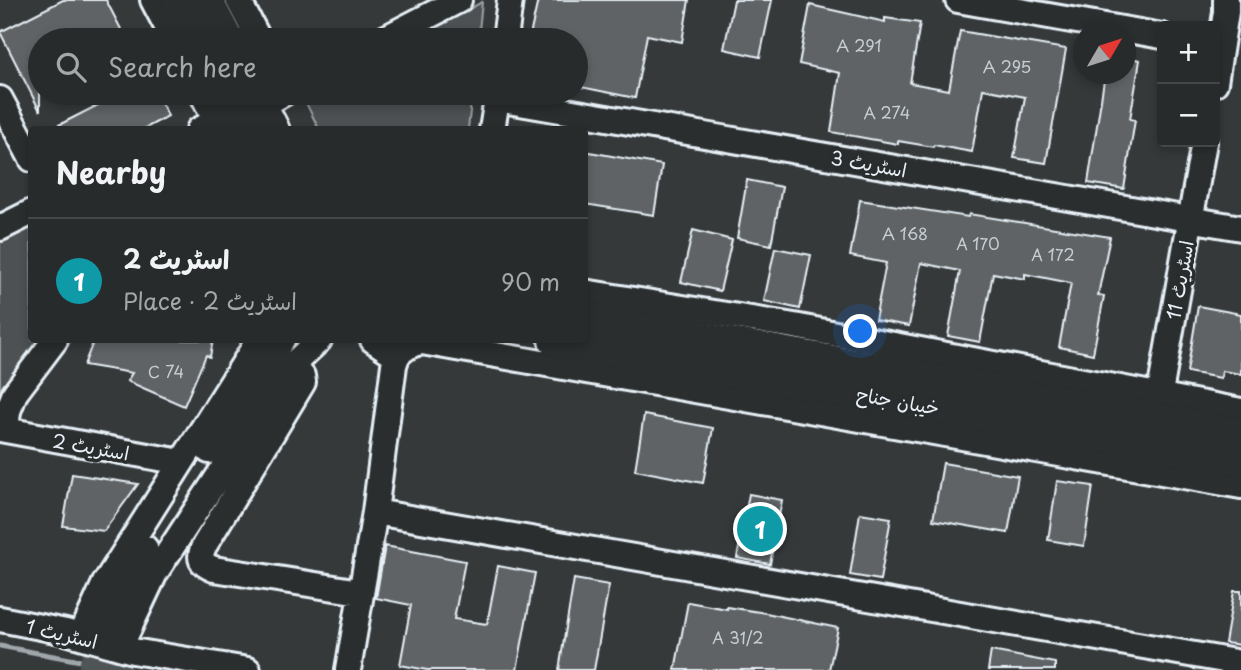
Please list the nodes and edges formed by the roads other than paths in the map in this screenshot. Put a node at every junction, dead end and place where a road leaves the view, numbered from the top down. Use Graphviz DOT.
graph roads {
  1 [pos="153,0"];
  2 [pos="177,0"];
  3 [pos="206,0"];
  4 [pos="238,0"];
  5 [pos="510,0"];
  6 [pos="958,0"];
  7 [pos="1226,0"];
  8 [pos="444,3"];
  9 [pos="1027,6"];
  10 [pos="168,28"];
  11 [pos="192,28"];
  12 [pos="221,28"];
  13 [pos="253,28"];
  14 [pos="402,28"];
  15 [pos="506,28"];
  16 [pos="1157,35"];
  17 [pos="1226,48"];
  18 [pos="1220,67"];
  19 [pos="0,99"];
  20 [pos="496,105"];
  21 [pos="548,105"];
  22 [pos="493,126"];
  23 [pos="1203,147"];
  24 [pos="28,152"];
  25 [pos="28,214"];
  26 [pos="1190,219"];
  27 [pos="0,228"];
  28 [pos="1241,228"];
  29 [pos="588,293"];
  30 [pos="588,319"];
  31 [pos="53,343"];
  32 [pos="257,343"];
  33 [pos="280,343"];
  34 [pos="316,343"];
  35 [pos="378,343"];
  36 [pos="417,343"];
  37 [pos="428,343"];
  38 [pos="572,343"];
  39 [pos="397,356"];
  40 [pos="290,367"];
  41 [pos="1157,407"];
  42 [pos="1241,411"];
  43 [pos="3,430"];
  44 [pos="1241,434"];
  45 [pos="1241,460"];
  46 [pos="181,463"];
  47 [pos="1241,486"];
  48 [pos="375,512"];
  49 [pos="360,592"];
  50 [pos="0,619"];
  51 [pos="102,636"];
  52 [pos="1241,663"];
  53 [pos="248,670"];
  54 [pos="348,670"];
  1 -- 10 [label="street"];
  2 -- 11 [label="main road"];
  3 -- 12 [label="main road"];
  4 -- 13 [label="street"];
  5 -- 15 [label="street"];
  6 -- 9 [label="street"];
  7 -- 17 [label="street"];
  8 -- 14 [label="street"];
  9 -- 16 [label="street"];
  17 -- 18 [label="street"];
  19 -- 24 [label="street"];
  20 -- 22 [label="street"];
  21 -- 26 [label="street, اسٹریٹ 3"];
  23 -- 26 [label="street, اسٹریٹ 11"];
  25 -- 27 [label="street"];
  26 -- 28 [label="street, اسٹریٹ 3"];
  26 -- 41 [label="street, اسٹریٹ 11"];
  29 -- 41 [label="street"];
  30 -- 41 [label="main road, خیبان جناح"];
  31 -- 43 [label="street"];
  32 -- 46 [label="street"];
  33 -- 51 [label="street"];
  34 -- 40 [label="street"];
  35 -- 39 [label="street"];
  36 -- 39 [label="street"];
  37 -- 47 [label="street"];
  38 -- 45 [label="main road, خیبان جناح"];
  39 -- 48 [label="street"];
  40 -- 49 [label="street"];
  40 -- 51 [label="street"];
  41 -- 42 [label="street"];
  41 -- 44 [label="main road, خیبان جناح"];
  43 -- 46 [label="street, اسٹریٹ 2"];
  46 -- 51 [label="street"];
  48 -- 49 [label="street"];
  48 -- 52 [label="street"];
  49 -- 54 [label="street"];
  50 -- 51 [label="street, اسٹریٹ 1"];
  51 -- 53 [label="street, اسٹریٹ 1"];
}
